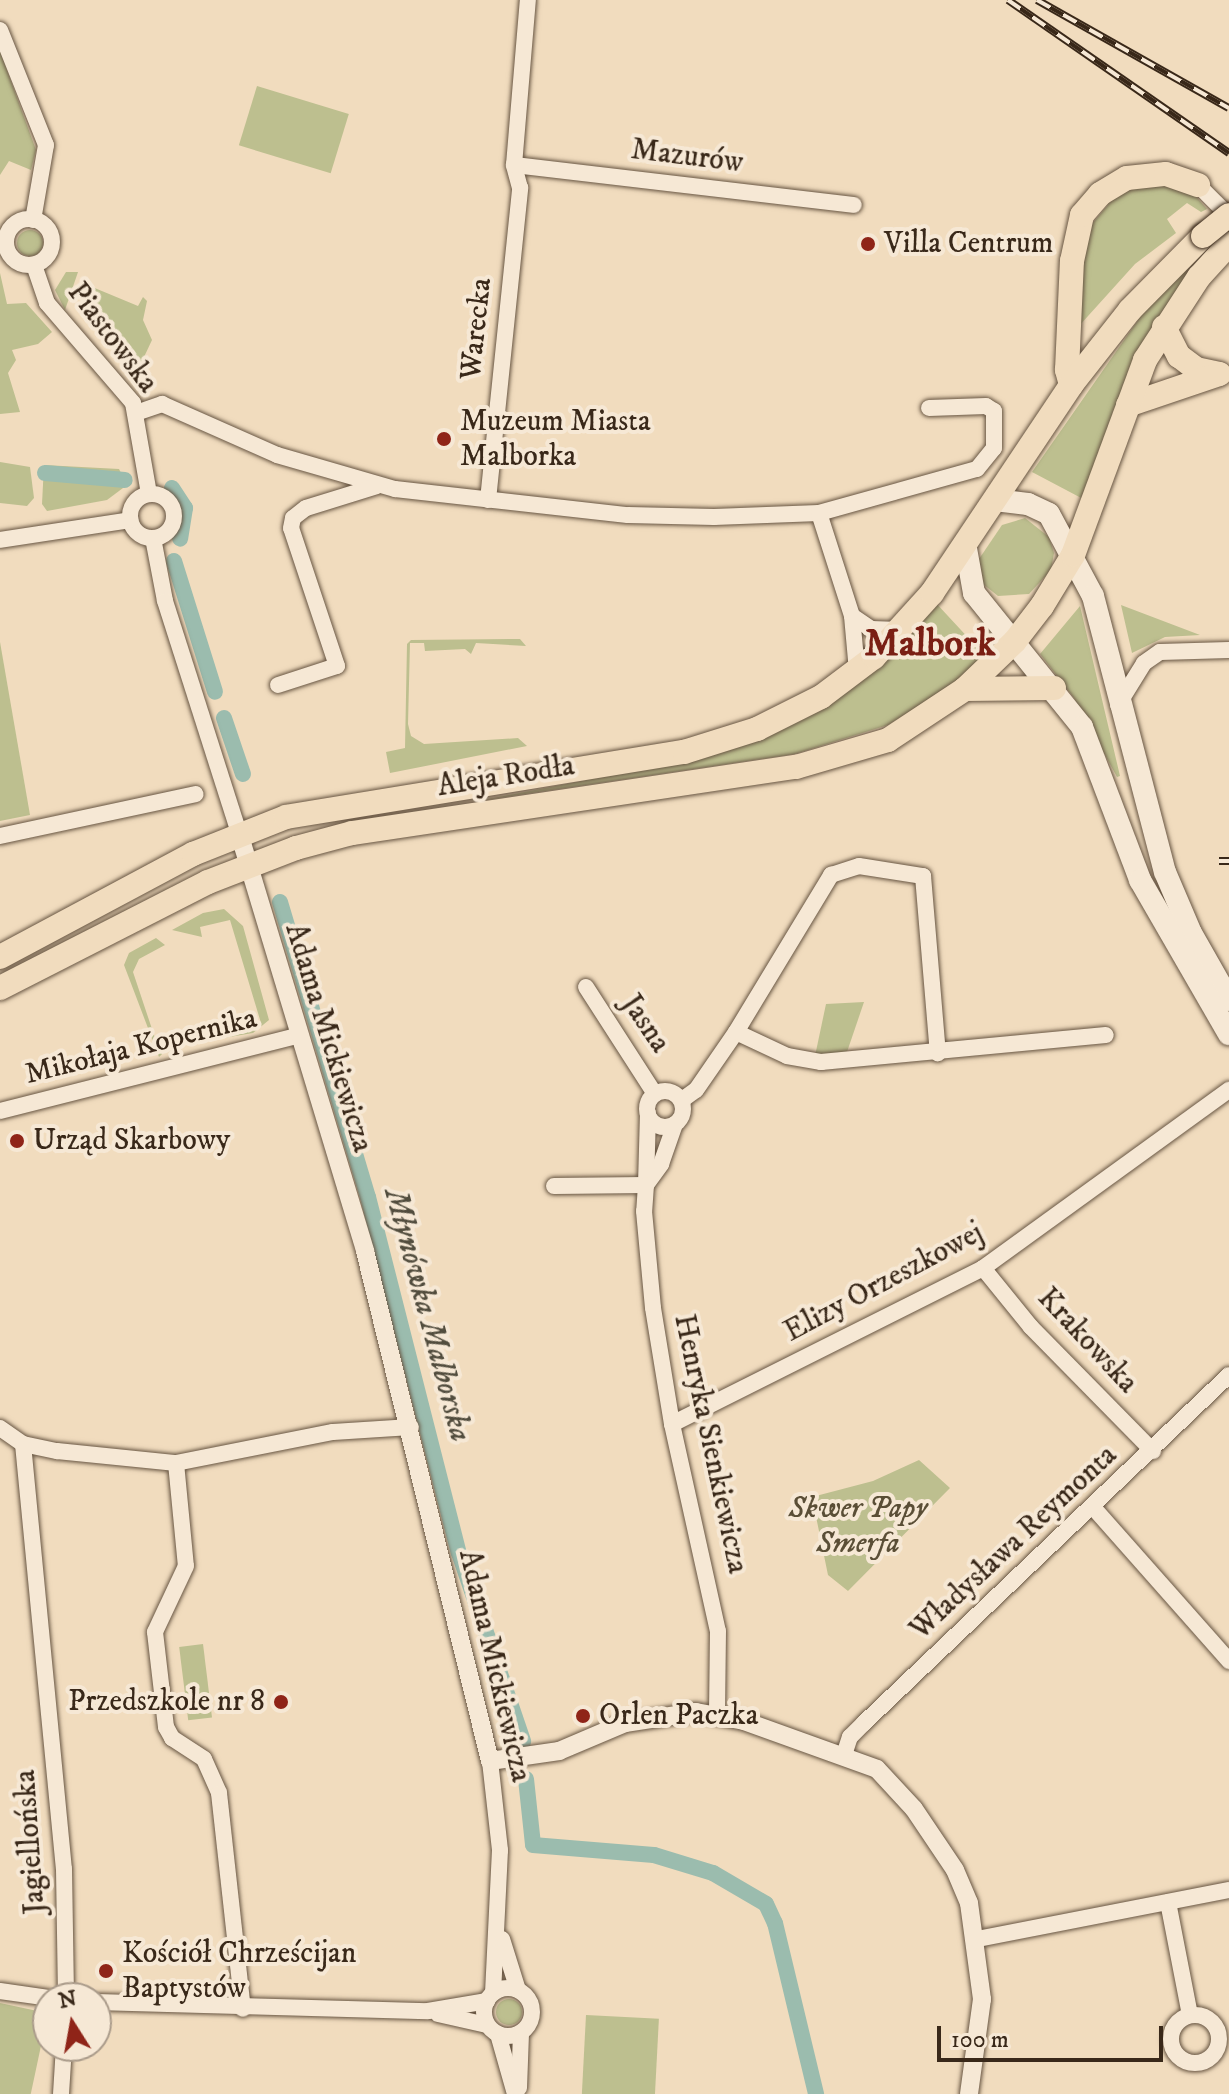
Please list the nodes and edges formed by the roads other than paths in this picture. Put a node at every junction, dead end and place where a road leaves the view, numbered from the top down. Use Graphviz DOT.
graph roads {
  1 [pos="528,0"];
  2 [pos="0,30"];
  3 [pos="514,165"];
  4 [pos="1198,185"];
  5 [pos="854,205"];
  6 [pos="1229,216"];
  7 [pos="33,220"];
  8 [pos="4,234"];
  9 [pos="1216,245"];
  10 [pos="34,265"];
  11 [pos="1164,327"];
  12 [pos="1224,374"];
  13 [pos="1071,385"];
  14 [pos="1128,405"];
  15 [pos="929,408"];
  16 [pos="136,413"];
  17 [pos="377,486"];
  18 [pos="149,494"];
  19 [pos="488,500"];
  20 [pos="995,500"];
  21 [pos="819,513"];
  22 [pos="130,520"];
  23 [pos="153,538"];
  24 [pos="0,540"];
  25 [pos="965,543"];
  26 [pos="1073,555"];
  27 [pos="852,616"];
  28 [pos="900,630"];
  29 [pos="1015,641"];
  30 [pos="1229,650"];
  31 [pos="857,671"];
  32 [pos="278,685"];
  33 [pos="1054,688"];
  34 [pos="965,689"];
  35 [pos="1118,705"];
  36 [pos="196,794"];
  37 [pos="239,833"];
  38 [pos="0,836"];
  39 [pos="248,865"];
  40 [pos="0,957"];
  41 [pos="586,987"];
  42 [pos="0,988"];
  43 [pos="1229,1000"];
  44 [pos="736,1032"];
  45 [pos="1229,1034"];
  46 [pos="1106,1035"];
  47 [pos="296,1036"];
  48 [pos="938,1053"];
  49 [pos="1229,1090"];
  50 [pos="655,1094"];
  51 [pos="682,1100"];
  52 [pos="0,1111"];
  53 [pos="648,1113"];
  54 [pos="675,1124"];
  55 [pos="646,1185"];
  56 [pos="554,1186"];
  57 [pos="983,1268"];
  58 [pos="1229,1376"];
  59 [pos="672,1424"];
  60 [pos="411,1427"];
  61 [pos="0,1428"];
  62 [pos="23,1444"];
  63 [pos="1153,1451"];
  64 [pos="176,1463"];
  65 [pos="1092,1506"];
  66 [pos="1229,1661"];
  67 [pos="717,1714"];
  68 [pos="844,1755"];
  69 [pos="490,1761"];
  70 [pos="1229,1890"];
  71 [pos="1168,1902"];
  72 [pos="500,1934"];
  73 [pos="977,1939"];
  74 [pos="66,1982"];
  75 [pos="518,1990"];
  76 [pos="0,1991"];
  77 [pos="32,1996"];
  78 [pos="490,1997"];
  79 [pos="112,2003"];
  80 [pos="243,2009"];
  81 [pos="428,2011"];
  82 [pos="1190,2015"];
  83 [pos="493,2030"];
  84 [pos="521,2033"];
  85 [pos="63,2062"];
  86 [pos="61,2094"];
  87 [pos="516,2094"];
  88 [pos="969,2094"];
  1 -- 3 [label="street, Warecka"];
  2 -- 7 [label="street"];
  3 -- 5 [label="street, Mazurów"];
  3 -- 19 [label="street, Warecka"];
  4 -- 6 [label="street"];
  4 -- 13 [label="main road"];
  6 -- 9 [label="main road, bridge"];
  7 -- 8 [label="street"];
  7 -- 10 [label="street"];
  8 -- 10 [label="street"];
  9 -- 11 [label="main road, Aleja Rodła"];
  9 -- 13 [label="main road, Aleja Rodła"];
  10 -- 16 [label="street, Piastowska"];
  11 -- 12 [label="main road"];
  11 -- 14 [label="main road, Aleja Rodła"];
  12 -- 14 [label="main road"];
  13 -- 20 [label="main road, Aleja Rodła"];
  14 -- 26 [label="main road, Aleja Rodła"];
  15 -- 21 [label="street"];
  16 -- 17 [label="street"];
  16 -- 18 [label="street, Piastowska"];
  17 -- 19 [label="street"];
  17 -- 32 [label="street"];
  18 -- 22 [label="street"];
  18 -- 23 [label="street"];
  19 -- 21 [label="street"];
  20 -- 25 [label="main road, Aleja Rodła"];
  20 -- 26 [label="main road"];
  21 -- 27 [label="street"];
  22 -- 23 [label="street"];
  22 -- 24 [label="street"];
  23 -- 37 [label="street, Adama Mickiewicza"];
  25 -- 28 [label="main road, Aleja Rodła"];
  25 -- 29 [label="main road"];
  26 -- 29 [label="main road, Aleja Rodła"];
  26 -- 35 [label="main road"];
  27 -- 28 [label="street"];
  27 -- 31 [label="street"];
  28 -- 31 [label="main road, Aleja Rodła"];
  29 -- 33 [label="main road"];
  29 -- 34 [label="main road, Aleja Rodła"];
  30 -- 35 [label="street"];
  31 -- 37 [label="main road, Aleja Rodła"];
  33 -- 34 [label="main road"];
  33 -- 45 [label="main road"];
  34 -- 39 [label="main road, Aleja Rodła"];
  35 -- 43 [label="main road"];
  36 -- 38 [label="street"];
  37 -- 39 [label="street, Adama Mickiewicza"];
  37 -- 40 [label="main road, Aleja Rodła"];
  39 -- 42 [label="main road, Aleja Rodła"];
  39 -- 47 [label="street, Adama Mickiewicza"];
  41 -- 50 [label="street, Jasna"];
  44 -- 48 [label="street"];
  44 -- 48 [label="street"];
  44 -- 51 [label="street"];
  46 -- 48 [label="street"];
  47 -- 52 [label="street, Mikołaja Kopernika"];
  47 -- 60 [label="street, Adama Mickiewicza"];
  49 -- 57 [label="street, Elizy Orzeszkowej"];
  50 -- 51 [label="street"];
  50 -- 53 [label="street"];
  51 -- 54 [label="street"];
  53 -- 54 [label="street"];
  53 -- 55 [label="street, Henryka Sienkiewicza"];
  54 -- 55 [label="street"];
  55 -- 56 [label="street"];
  55 -- 59 [label="street, Henryka Sienkiewicza"];
  57 -- 59 [label="street, Elizy Orzeszkowej"];
  57 -- 63 [label="street, Krakowska"];
  58 -- 63 [label="street, Władysława Reymonta"];
  59 -- 67 [label="street, Henryka Sienkiewicza"];
  60 -- 64 [label="street"];
  60 -- 69 [label="street, Adama Mickiewicza"];
  61 -- 62 [label="street"];
  62 -- 64 [label="street"];
  62 -- 74 [label="street, Jagiellońska"];
  63 -- 65 [label="street, Władysława Reymonta"];
  64 -- 80 [label="street"];
  65 -- 66 [label="street"];
  65 -- 68 [label="street, Władysława Reymonta"];
  67 -- 68 [label="street"];
  67 -- 69 [label="street"];
  68 -- 73 [label="street"];
  69 -- 72 [label="street, Adama Mickiewicza"];
  70 -- 71 [label="street"];
  71 -- 73 [label="street"];
  71 -- 82 [label="street"];
  72 -- 75 [label="street, Adama Mickiewicza"];
  72 -- 78 [label="street, Adama Mickiewicza"];
  73 -- 88 [label="street"];
  75 -- 78 [label="street"];
  75 -- 84 [label="street"];
  76 -- 77 [label="street"];
  78 -- 81 [label="street"];
  78 -- 83 [label="street"];
  79 -- 80 [label="street"];
  80 -- 81 [label="street"];
  81 -- 83 [label="street"];
  83 -- 84 [label="street"];
  83 -- 87 [label="street"];
  84 -- 87 [label="street"];
  85 -- 86 [label="street"];
}
